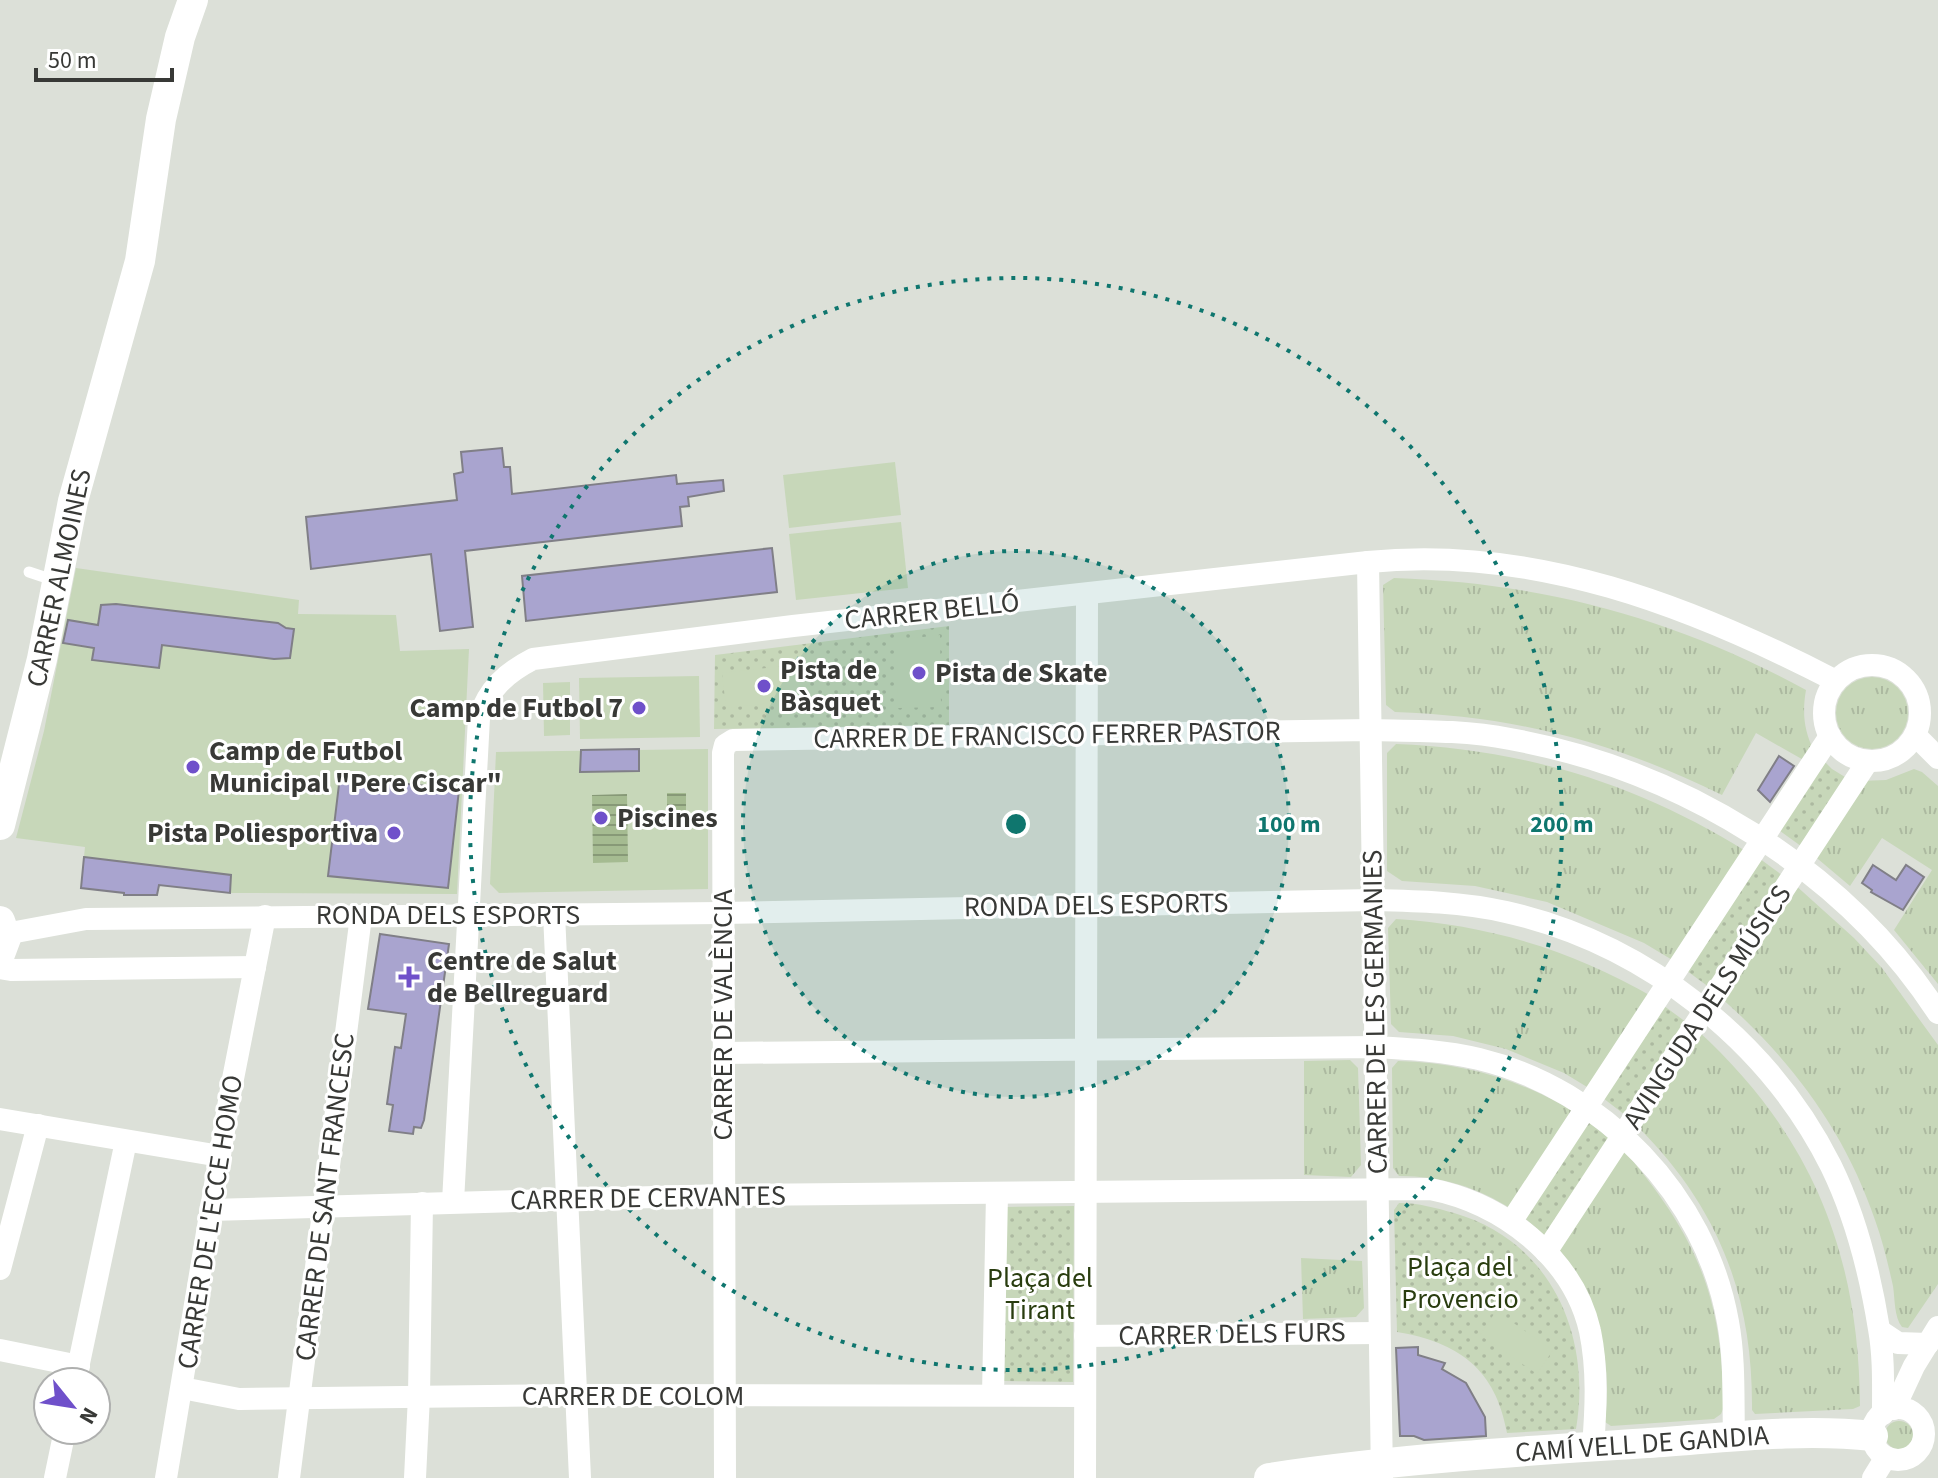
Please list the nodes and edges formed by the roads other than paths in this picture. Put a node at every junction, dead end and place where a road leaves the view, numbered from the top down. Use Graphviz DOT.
graph roads {
  1 [pos="179,0"];
  2 [pos="193,0"];
  3 [pos="180,37"];
  4 [pos="1368,562"];
  5 [pos="1087,595"];
  6 [pos="1836,681"];
  7 [pos="1370,730"];
  8 [pos="1086,735"];
  9 [pos="1915,735"];
  10 [pos="1830,736"];
  11 [pos="725,745"];
  12 [pos="1938,758"];
  13 [pos="1868,761"];
  14 [pos="0,825"];
  15 [pos="1761,840"];
  16 [pos="1799,866"];
  17 [pos="1373,900"];
  18 [pos="1086,905"];
  19 [pos="722,913"];
  20 [pos="554,914"];
  21 [pos="265,916"];
  22 [pos="361,916"];
  23 [pos="469,916"];
  24 [pos="2,936"];
  25 [pos="255,967"];
  26 [pos="0,968"];
  27 [pos="1668,983"];
  28 [pos="1705,1010"];
  29 [pos="1938,1013"];
  30 [pos="1376,1047"];
  31 [pos="1085,1049"];
  32 [pos="723,1053"];
  33 [pos="1587,1108"];
  34 [pos="0,1119"];
  35 [pos="38,1125"];
  36 [pos="1622,1135"];
  37 [pos="126,1141"];
  38 [pos="220,1156"];
  39 [pos="1377,1188"];
  40 [pos="1085,1192"];
  41 [pos="997,1194"];
  42 [pos="724,1195"];
  43 [pos="568,1200"];
  44 [pos="453,1202"];
  45 [pos="422,1203"];
  46 [pos="324,1206"];
  47 [pos="210,1210"];
  48 [pos="1511,1222"];
  49 [pos="1546,1252"];
  50 [pos="0,1269"];
  51 [pos="1880,1331"];
  52 [pos="1378,1333"];
  53 [pos="1085,1336"];
  54 [pos="1933,1336"];
  55 [pos="0,1350"];
  56 [pos="51,1366"];
  57 [pos="79,1366"];
  58 [pos="182,1388"];
  59 [pos="576,1395"];
  60 [pos="993,1395"];
  61 [pos="419,1396"];
  62 [pos="725,1396"];
  63 [pos="1085,1396"];
  64 [pos="299,1399"];
  65 [pos="1930,1422"];
  66 [pos="1884,1429"];
  67 [pos="1734,1437"];
  68 [pos="62,1446"];
  69 [pos="1593,1447"];
  70 [pos="1381,1471"];
  71 [pos="55,1478"];
  72 [pos="166,1478"];
  73 [pos="289,1478"];
  74 [pos="415,1478"];
  75 [pos="580,1478"];
  76 [pos="725,1478"];
  77 [pos="1085,1478"];
  78 [pos="1269,1478"];
  79 [pos="1873,1478"];
  1 -- 3 [label="street"];
  2 -- 3 [label="street, CARRER ALMOINES"];
  3 -- 14 [label="street, CARRER ALMOINES"];
  4 -- 5 [label="street, CARRER BELLÓ"];
  4 -- 6 [label="street, CARRER BELLÓ"];
  4 -- 7 [label="street, CARRER DE LES GERMANIES"];
  5 -- 8 [label="street"];
  5 -- 23 [label="street, CARRER BELLÓ"];
  6 -- 9 [label="street"];
  6 -- 10 [label="street"];
  7 -- 8 [label="street, CARRER DE FRANCISCO FERRER PASTOR"];
  7 -- 15 [label="street, CARRER DE FRANCISCO FERRER PASTOR"];
  7 -- 17 [label="street, CARRER DE LES GERMANIES"];
  8 -- 11 [label="street, CARRER DE FRANCISCO FERRER PASTOR"];
  8 -- 18 [label="street"];
  9 -- 12 [label="street"];
  9 -- 13 [label="street"];
  10 -- 13 [label="street"];
  10 -- 15 [label="street, AVINGUDA DELS MÚSICS"];
  11 -- 19 [label="street, CARRER DE VALÈNCIA"];
  13 -- 16 [label="street, AVINGUDA DELS MÚSICS"];
  15 -- 16 [label="street, CARRER DE FRANCISCO FERRER PASTOR"];
  15 -- 27 [label="street, AVINGUDA DELS MÚSICS"];
  16 -- 28 [label="street, AVINGUDA DELS MÚSICS"];
  16 -- 29 [label="street, CARRER DE FRANCISCO FERRER PASTOR"];
  17 -- 18 [label="street, RONDA DELS ESPORTS"];
  17 -- 27 [label="street, RONDA DELS ESPORTS"];
  17 -- 30 [label="street, CARRER DE LES GERMANIES"];
  18 -- 19 [label="street, RONDA DELS ESPORTS"];
  18 -- 31 [label="street"];
  19 -- 20 [label="street, RONDA DELS ESPORTS"];
  19 -- 32 [label="street, CARRER DE VALÈNCIA"];
  20 -- 23 [label="street, RONDA DELS ESPORTS"];
  20 -- 43 [label="street"];
  21 -- 22 [label="street, RONDA DELS ESPORTS"];
  21 -- 24 [label="street, RONDA DELS ESPORTS"];
  21 -- 25 [label="street, CARRER DE L'ECCE HOMO"];
  22 -- 23 [label="street, RONDA DELS ESPORTS"];
  22 -- 46 [label="street, CARRER DE SANT FRANCESC"];
  23 -- 44 [label="street"];
  25 -- 26 [label="street"];
  25 -- 38 [label="street, CARRER DE L'ECCE HOMO"];
  27 -- 28 [label="street, RONDA DELS ESPORTS"];
  27 -- 33 [label="street, AVINGUDA DELS MÚSICS"];
  28 -- 36 [label="street, AVINGUDA DELS MÚSICS"];
  28 -- 51 [label="street, RONDA DELS ESPORTS"];
  30 -- 31 [label="street"];
  30 -- 33 [label="street"];
  30 -- 39 [label="street, CARRER DE LES GERMANIES"];
  31 -- 32 [label="street"];
  31 -- 40 [label="street"];
  32 -- 42 [label="street, CARRER DE VALÈNCIA"];
  33 -- 36 [label="street"];
  33 -- 48 [label="street, AVINGUDA DELS MÚSICS"];
  34 -- 35 [label="street"];
  35 -- 37 [label="street"];
  35 -- 50 [label="street"];
  36 -- 49 [label="street, AVINGUDA DELS MÚSICS"];
  36 -- 67 [label="street"];
  37 -- 38 [label="street"];
  37 -- 57 [label="street"];
  38 -- 47 [label="street, CARRER DE L'ECCE HOMO"];
  39 -- 40 [label="street, CARRER DE CERVANTES"];
  39 -- 48 [label="street"];
  39 -- 52 [label="street, CARRER DE LES GERMANIES"];
  40 -- 41 [label="street, CARRER DE CERVANTES"];
  40 -- 53 [label="street"];
  41 -- 42 [label="street, CARRER DE CERVANTES"];
  41 -- 60 [label="street"];
  42 -- 43 [label="street, CARRER DE CERVANTES"];
  42 -- 62 [label="street, CARRER DE VALÈNCIA"];
  43 -- 44 [label="street, CARRER DE CERVANTES"];
  43 -- 59 [label="street"];
  44 -- 45 [label="street, CARRER DE CERVANTES"];
  45 -- 46 [label="street, CARRER DE CERVANTES"];
  45 -- 61 [label="street"];
  46 -- 47 [label="street, CARRER DE CERVANTES"];
  46 -- 64 [label="street, CARRER DE SANT FRANCESC"];
  47 -- 58 [label="street, CARRER DE L'ECCE HOMO"];
  48 -- 49 [label="street"];
  49 -- 69 [label="street"];
  51 -- 54 [label="street"];
  51 -- 66 [label="street, RONDA DELS ESPORTS"];
  52 -- 53 [label="street, CARRER DELS FURS"];
  52 -- 70 [label="street, CARRER DE LES GERMANIES"];
  53 -- 63 [label="street"];
  54 -- 66 [label="street"];
  55 -- 56 [label="street"];
  58 -- 64 [label="street, CARRER DE COLOM"];
  58 -- 72 [label="street, CARRER DE L'ECCE HOMO"];
  59 -- 61 [label="street, CARRER DE COLOM"];
  59 -- 62 [label="street, CARRER DE COLOM"];
  59 -- 75 [label="street"];
  60 -- 62 [label="street, CARRER DE COLOM"];
  60 -- 63 [label="street, CARRER DE COLOM"];
  61 -- 64 [label="street, CARRER DE COLOM"];
  61 -- 74 [label="street"];
  62 -- 76 [label="street, CARRER DE VALÈNCIA"];
  63 -- 77 [label="street"];
  64 -- 73 [label="street, CARRER DE SANT FRANCESC"];
  65 -- 66 [label="street"];
  65 -- 66 [label="street"];
  66 -- 67 [label="street, CAMÍ VELL DE GANDIA"];
  66 -- 79 [label="street"];
  67 -- 69 [label="street, CAMÍ VELL DE GANDIA"];
  68 -- 71 [label="street"];
  69 -- 70 [label="street, CAMÍ VELL DE GANDIA"];
  70 -- 78 [label="street, CAMÍ VELL DE GANDIA"];
}
